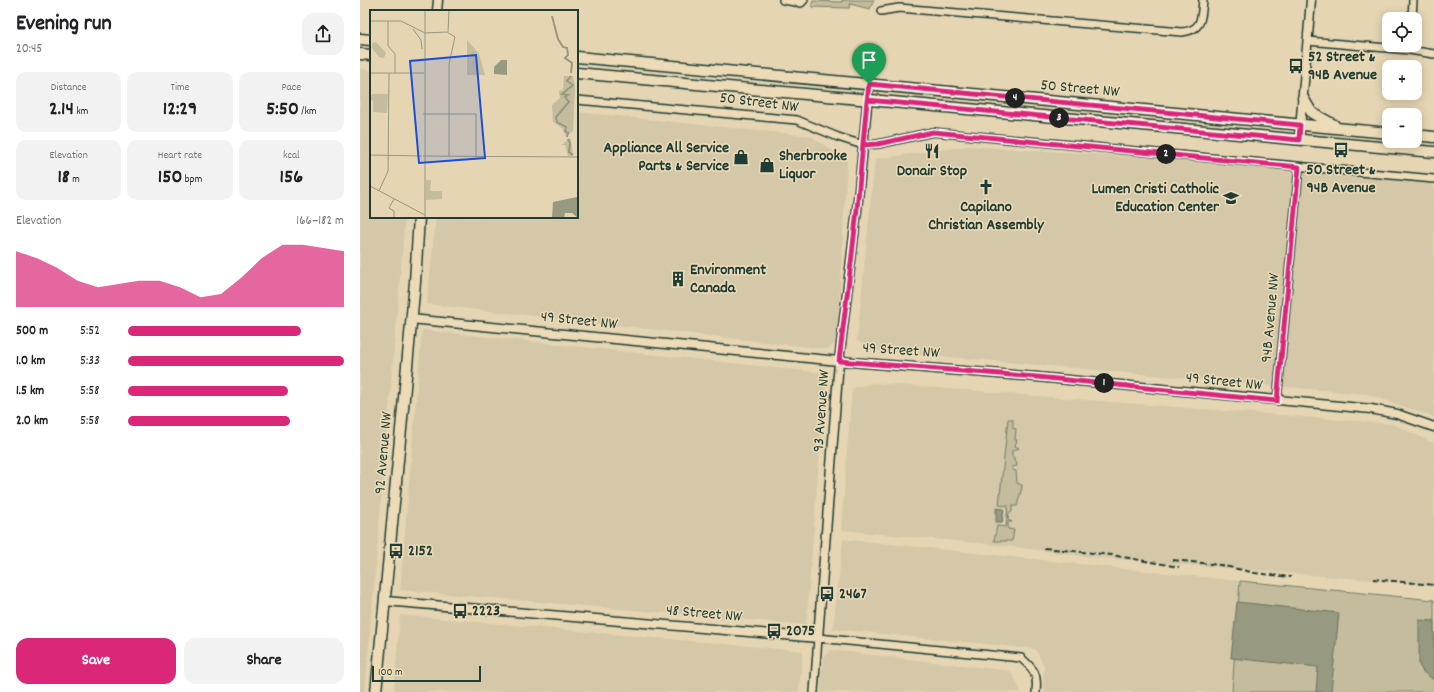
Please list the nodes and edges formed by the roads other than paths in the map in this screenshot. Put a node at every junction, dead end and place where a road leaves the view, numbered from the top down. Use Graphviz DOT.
graph roads {
  1 [pos="438,0"];
  2 [pos="783,0"];
  3 [pos="804,0"];
  4 [pos="1203,0"];
  5 [pos="1312,0"];
  6 [pos="1413,0"];
  7 [pos="437,10"];
  8 [pos="881,11"];
  9 [pos="1412,12"];
  10 [pos="360,39"];
  11 [pos="370,40"];
  12 [pos="1308,41"];
  13 [pos="1382,46"];
  14 [pos="1422,51"];
  15 [pos="360,54"];
  16 [pos="1434,54"];
  17 [pos="370,55"];
  18 [pos="578,57"];
  19 [pos="578,73"];
  20 [pos="869,84"];
  21 [pos="1303,98"];
  22 [pos="578,100"];
  23 [pos="867,100"];
  24 [pos="1300,125"];
  25 [pos="1341,128"];
  26 [pos="1382,132"];
  27 [pos="1422,136"];
  28 [pos="1434,137"];
  29 [pos="1299,140"];
  30 [pos="863,145"];
  31 [pos="1434,152"];
  32 [pos="1299,167"];
  33 [pos="1434,179"];
  34 [pos="419,218"];
  35 [pos="411,319"];
  36 [pos="839,361"];
  37 [pos="1277,401"];
  38 [pos="1434,427"];
  39 [pos="385,601"];
  40 [pos="818,638"];
  41 [pos="376,692"];
  42 [pos="814,692"];
  43 [pos="1036,692"];
  1 -- 7 [label="street"];
  2 -- 3 [label="street"];
  4 -- 8 [label="street"];
  5 -- 12 [label="street"];
  6 -- 9 [label="street"];
  10 -- 11 [label="main road"];
  12 -- 13 [label="street"];
  12 -- 21 [label="street"];
  14 -- 16 [label="street"];
  15 -- 17 [label="main road"];
  18 -- 20 [label="main road, 50 Street NW"];
  19 -- 23 [label="main road, 50 Street NW"];
  20 -- 23 [label="street, 93 Avenue NW"];
  20 -- 24 [label="main road, 50 Street NW"];
  21 -- 24 [label="street"];
  21 -- 25 [label="main road"];
  22 -- 30 [label="street, 50 Street NW"];
  23 -- 29 [label="main road, 50 Street NW"];
  23 -- 30 [label="street, 93 Avenue NW"];
  24 -- 25 [label="main road, 50 Street NW"];
  24 -- 29 [label="street"];
  25 -- 26 [label="main road, 50 Street NW"];
  27 -- 28 [label="main road"];
  29 -- 31 [label="main road, 50 Street NW"];
  30 -- 32 [label="street, 50 Street NW"];
  30 -- 36 [label="street, 93 Avenue NW"];
  32 -- 33 [label="street, 50 Street NW"];
  32 -- 37 [label="street, 94B Avenue NW"];
  34 -- 35 [label="main road, 92 Avenue NW"];
  35 -- 36 [label="street, 49 Street NW"];
  35 -- 39 [label="main road, 92 Avenue NW"];
  36 -- 37 [label="street, 49 Street NW"];
  36 -- 40 [label="street, 93 Avenue NW"];
  37 -- 38 [label="street, 49 Street NW"];
  39 -- 40 [label="street, 48 Street NW"];
  39 -- 41 [label="main road, 92 Avenue NW"];
  40 -- 42 [label="street, 93 Avenue NW"];
  40 -- 43 [label="street, 48 Street NW"];
}
